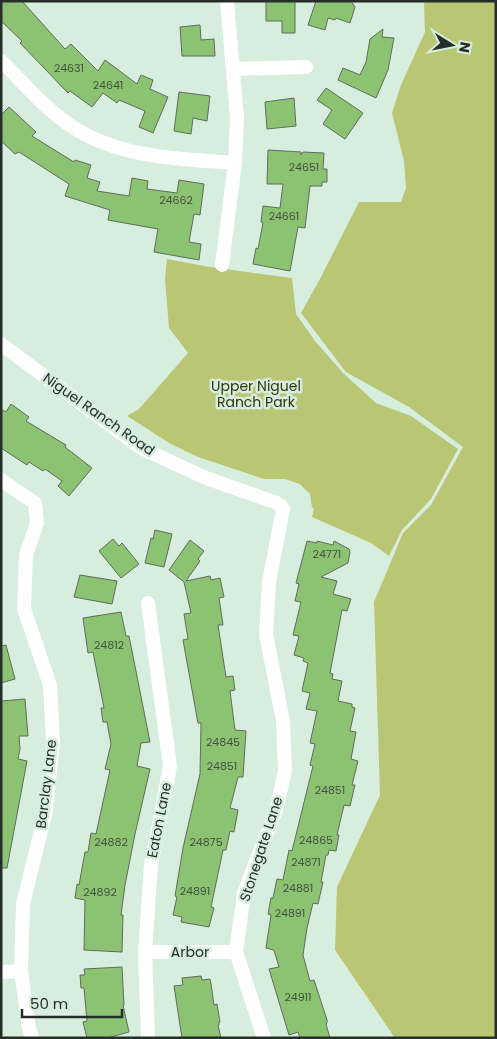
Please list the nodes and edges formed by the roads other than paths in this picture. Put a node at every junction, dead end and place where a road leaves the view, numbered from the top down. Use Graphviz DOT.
graph roads {
  1 [pos="227,1"];
  2 [pos="1,61"];
  3 [pos="306,67"];
  4 [pos="233,69"];
  5 [pos="236,163"];
  6 [pos="222,265"];
  7 [pos="1,344"];
  8 [pos="1,480"];
  9 [pos="283,509"];
  10 [pos="148,603"];
  11 [pos="145,952"];
  12 [pos="236,952"];
  13 [pos="21,971"];
  14 [pos="1,972"];
  15 [pos="32,1038"];
  16 [pos="148,1038"];
  17 [pos="264,1038"];
  1 -- 4 [label="street"];
  2 -- 5 [label="street"];
  3 -- 4 [label="street"];
  4 -- 5 [label="street"];
  5 -- 6 [label="street"];
  7 -- 9 [label="street, Niguel Ranch Road"];
  8 -- 13 [label="street, Barclay Lane"];
  9 -- 12 [label="street, Stonegate Lane"];
  10 -- 11 [label="street, Eaton Lane"];
  11 -- 12 [label="street, Arbor"];
  11 -- 16 [label="street, Eaton Lane"];
  12 -- 17 [label="street, Stonegate Lane"];
  13 -- 14 [label="street"];
  13 -- 15 [label="street, Barclay Lane"];
}
